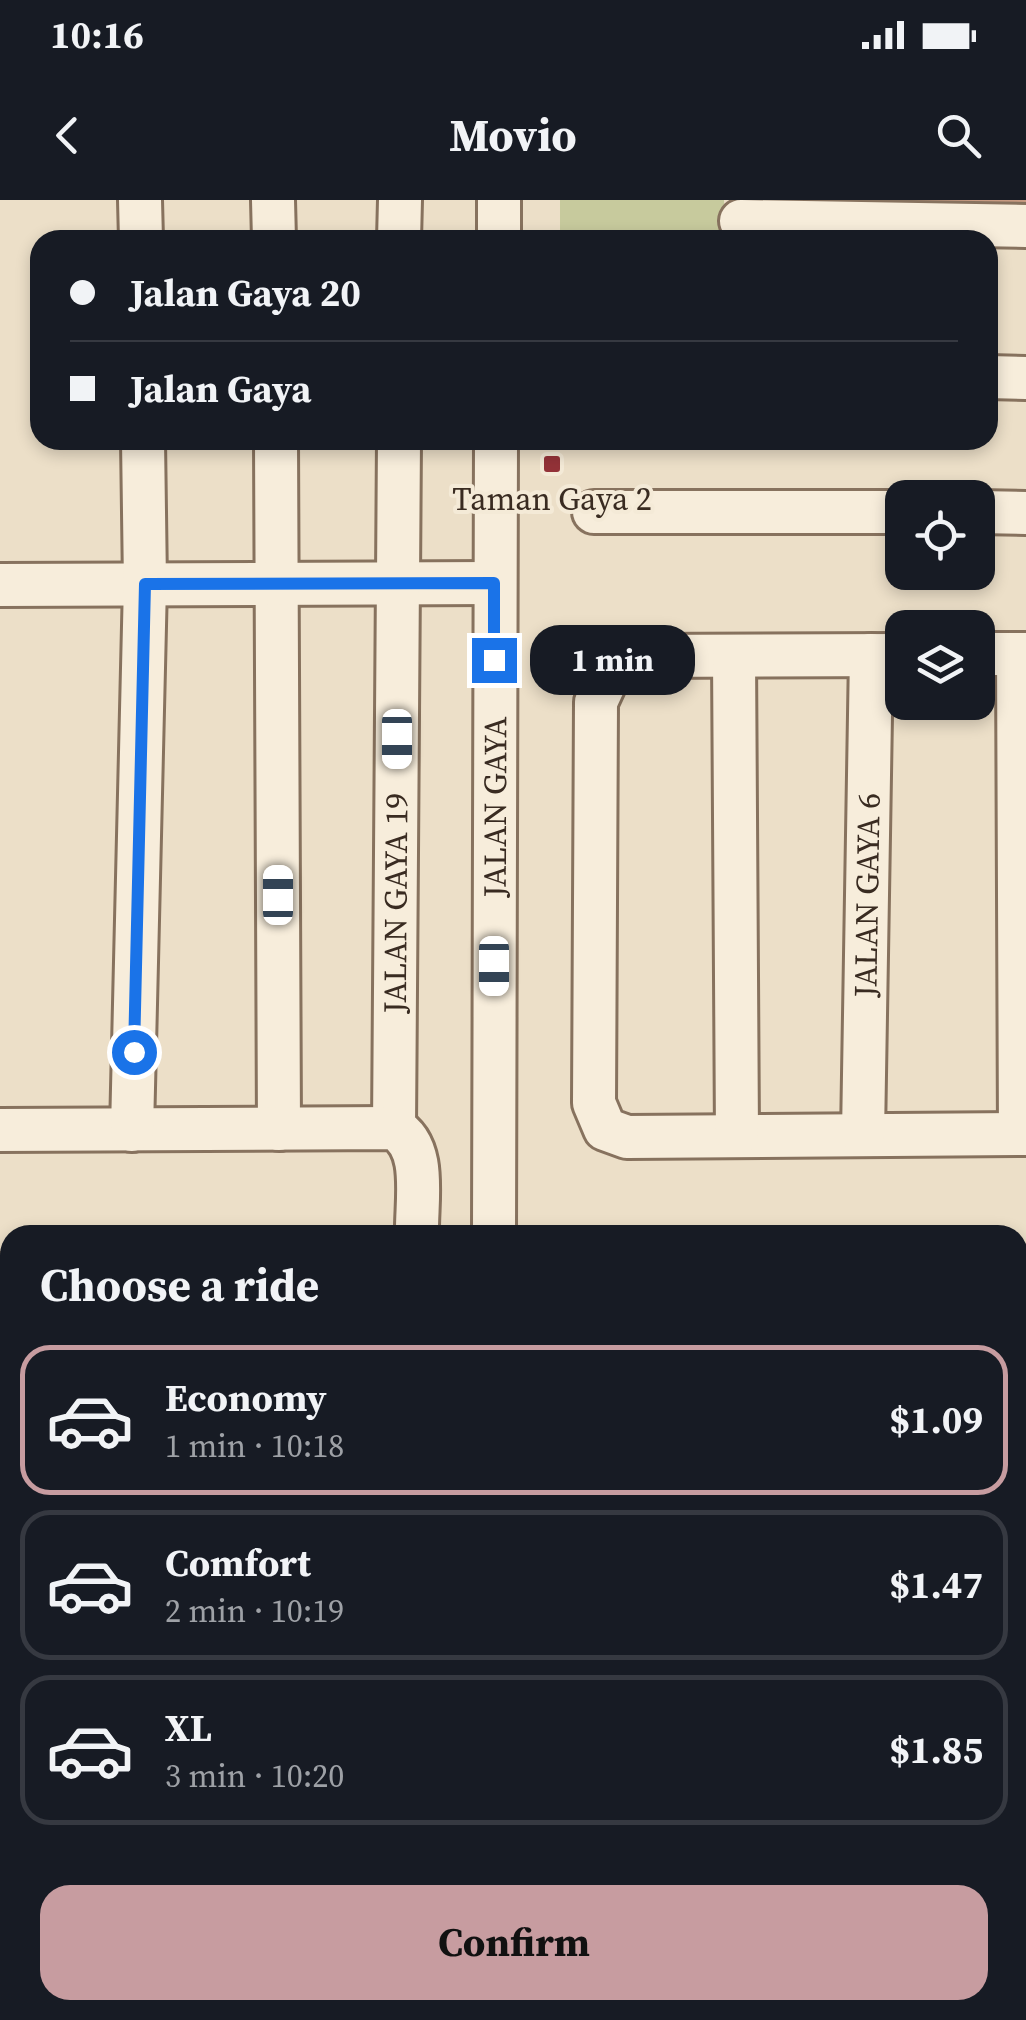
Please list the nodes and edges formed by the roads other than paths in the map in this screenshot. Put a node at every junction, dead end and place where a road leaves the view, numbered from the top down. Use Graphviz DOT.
graph roads {
  1 [pos="140,200"];
  2 [pos="274,200"];
  3 [pos="400,200"];
  4 [pos="500,200"];
  5 [pos="741,220"];
  6 [pos="1026,226"];
  7 [pos="141,230"];
  8 [pos="274,230"];
  9 [pos="400,230"];
  10 [pos="499,230"];
  11 [pos="998,377"];
  12 [pos="1026,378"];
  13 [pos="143,450"];
  14 [pos="276,450"];
  15 [pos="399,450"];
  16 [pos="496,450"];
  17 [pos="594,512"];
  18 [pos="885,512"];
  19 [pos="995,512"];
  20 [pos="1026,512"];
  21 [pos="494,583"];
  22 [pos="0,584"];
  23 [pos="145,584"];
  24 [pos="277,584"];
  25 [pos="398,584"];
  26 [pos="1007,654"];
  27 [pos="885,655"];
  28 [pos="734,656"];
  29 [pos="885,695"];
  30 [pos="394,1128"];
  31 [pos="279,1129"];
  32 [pos="0,1130"];
  33 [pos="132,1130"];
  34 [pos="1023,1134"];
  35 [pos="863,1135"];
  36 [pos="737,1136"];
  37 [pos="417,1225"];
  38 [pos="494,1225"];
  1 -- 7 [label="street"];
  2 -- 8 [label="street"];
  3 -- 9 [label="street"];
  4 -- 10 [label="street"];
  5 -- 6 [label="street"];
  11 -- 12 [label="street"];
  13 -- 23 [label="street"];
  14 -- 24 [label="street"];
  15 -- 25 [label="street, JALAN GAYA 19"];
  16 -- 21 [label="street, JALAN GAYA"];
  17 -- 18 [label="street"];
  19 -- 20 [label="street"];
  21 -- 25 [label="street"];
  21 -- 38 [label="street, JALAN GAYA"];
  22 -- 23 [label="street"];
  23 -- 24 [label="street"];
  23 -- 33 [label="street"];
  24 -- 25 [label="street"];
  24 -- 31 [label="street"];
  25 -- 30 [label="street, JALAN GAYA 19"];
  26 -- 34 [label="street"];
  27 -- 28 [label="street"];
  28 -- 36 [label="street"];
  28 -- 36 [label="street"];
  29 -- 35 [label="street, JALAN GAYA 6"];
  30 -- 31 [label="street"];
  30 -- 37 [label="street"];
  31 -- 33 [label="street"];
  32 -- 33 [label="street"];
  34 -- 35 [label="street"];
  35 -- 36 [label="street"];
}
